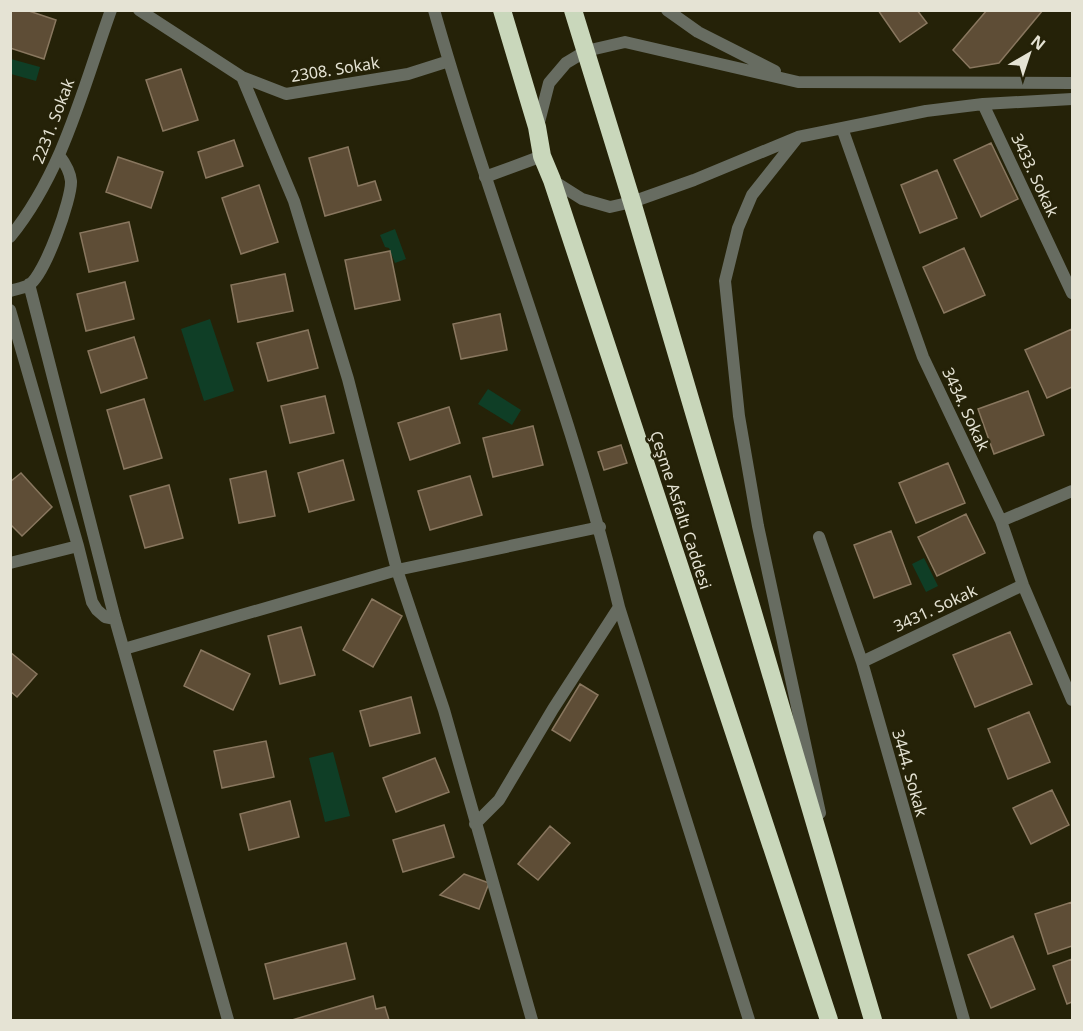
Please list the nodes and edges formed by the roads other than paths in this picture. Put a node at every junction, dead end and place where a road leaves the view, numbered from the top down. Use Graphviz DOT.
graph roads {
  1 [pos="111,10"];
  2 [pos="139,10"];
  3 [pos="434,10"];
  4 [pos="502,10"];
  5 [pos="573,10"];
  6 [pos="667,10"];
  7 [pos="586,51"];
  8 [pos="449,61"];
  9 [pos="242,77"];
  10 [pos="798,82"];
  11 [pos="1072,83"];
  12 [pos="1072,99"];
  13 [pos="984,104"];
  14 [pos="537,127"];
  15 [pos="842,128"];
  16 [pos="798,137"];
  17 [pos="59,155"];
  18 [pos="542,156"];
  19 [pos="485,177"];
  20 [pos="552,180"];
  21 [pos="632,202"];
  22 [pos="10,237"];
  23 [pos="29,284"];
  24 [pos="10,291"];
  25 [pos="1072,293"];
  26 [pos="10,310"];
  27 [pos="1072,491"];
  28 [pos="1001,521"];
  29 [pos="600,527"];
  30 [pos="819,537"];
  31 [pos="78,546"];
  32 [pos="10,563"];
  33 [pos="397,570"];
  34 [pos="1023,585"];
  35 [pos="619,606"];
  36 [pos="115,619"];
  37 [pos="124,649"];
  38 [pos="861,662"];
  39 [pos="1072,700"];
  40 [pos="475,824"];
  41 [pos="848,940"];
  42 [pos="228,1020"];
  43 [pos="532,1020"];
  44 [pos="749,1020"];
  45 [pos="829,1020"];
  46 [pos="873,1020"];
  47 [pos="964,1020"];
  1 -- 17 [label="street, 2231. Sokak"];
  2 -- 9 [label="street, 2308. Sokak"];
  3 -- 8 [label="street"];
  4 -- 14 [label="highway, Çeşme Asfaltı Caddesi"];
  5 -- 7 [label="highway"];
  6 -- 10 [label="street"];
  7 -- 10 [label="street"];
  7 -- 14 [label="street"];
  7 -- 21 [label="highway"];
  8 -- 9 [label="street, 2308. Sokak"];
  8 -- 19 [label="street"];
  9 -- 33 [label="street"];
  10 -- 11 [label="street"];
  12 -- 13 [label="street"];
  13 -- 15 [label="street"];
  13 -- 25 [label="street, 3433. Sokak"];
  14 -- 18 [label="highway, Çeşme Asfaltı Caddesi"];
  15 -- 16 [label="street"];
  15 -- 28 [label="street, 3434. Sokak"];
  16 -- 21 [label="street"];
  16 -- 41 [label="street"];
  17 -- 22 [label="street, 2231. Sokak"];
  17 -- 23 [label="street"];
  18 -- 19 [label="street"];
  18 -- 20 [label="highway, Çeşme Asfaltı Caddesi"];
  19 -- 29 [label="street"];
  20 -- 21 [label="street"];
  20 -- 45 [label="highway, Çeşme Asfaltı Caddesi"];
  21 -- 41 [label="highway"];
  23 -- 24 [label="street"];
  23 -- 36 [label="street"];
  26 -- 31 [label="street"];
  27 -- 28 [label="street"];
  28 -- 34 [label="street, 3434. Sokak"];
  29 -- 33 [label="street"];
  29 -- 35 [label="street"];
  30 -- 38 [label="street, 3444. Sokak"];
  31 -- 32 [label="street"];
  31 -- 36 [label="street"];
  33 -- 37 [label="street"];
  33 -- 40 [label="street"];
  34 -- 38 [label="street, 3431. Sokak"];
  34 -- 39 [label="street, 3434. Sokak"];
  35 -- 40 [label="street"];
  35 -- 44 [label="street"];
  36 -- 37 [label="street"];
  37 -- 42 [label="street"];
  38 -- 47 [label="street, 3444. Sokak"];
  40 -- 43 [label="street"];
  41 -- 46 [label="highway"];
}
